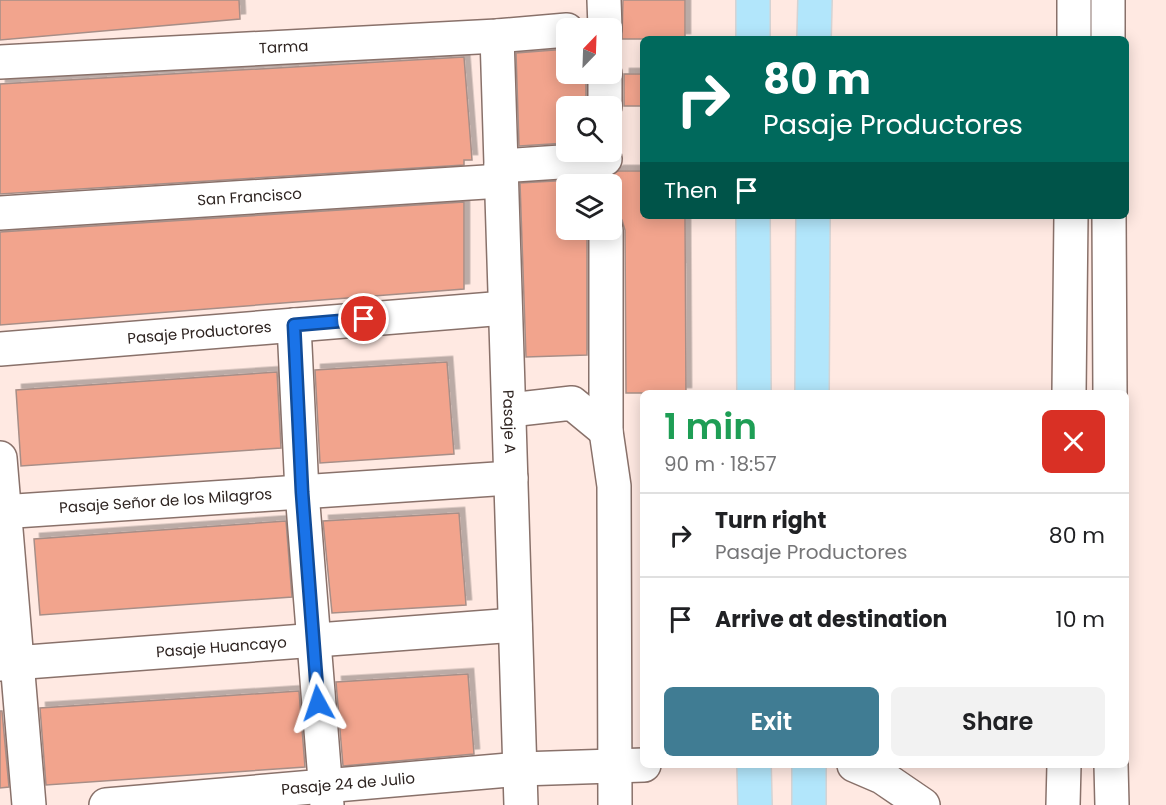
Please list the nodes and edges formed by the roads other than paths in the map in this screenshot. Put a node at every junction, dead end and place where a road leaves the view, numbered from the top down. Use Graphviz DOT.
graph roads {
  1 [pos="753,0"];
  2 [pos="815,0"];
  3 [pos="1074,0"];
  4 [pos="1108,0"];
  5 [pos="556,31"];
  6 [pos="497,36"];
  7 [pos="753,36"];
  8 [pos="814,36"];
  9 [pos="1074,36"];
  10 [pos="1108,36"];
  11 [pos="0,62"];
  12 [pos="605,165"];
  13 [pos="501,173"];
  14 [pos="0,213"];
  15 [pos="753,219"];
  16 [pos="813,219"];
  17 [pos="1071,219"];
  18 [pos="1109,219"];
  19 [pos="606,240"];
  20 [pos="505,308"];
  21 [pos="294,325"];
  22 [pos="0,349"];
  23 [pos="754,390"];
  24 [pos="812,390"];
  25 [pos="1069,390"];
  26 [pos="1110,390"];
  27 [pos="510,410"];
  28 [pos="606,431"];
  29 [pos="0,458"];
  30 [pos="511,478"];
  31 [pos="302,492"];
  32 [pos="2,512"];
  33 [pos="516,625"];
  34 [pos="313,640"];
  35 [pos="8,663"];
  36 [pos="629,765"];
  37 [pos="754,768"];
  38 [pos="809,768"];
  39 [pos="861,768"];
  40 [pos="1064,768"];
  41 [pos="1111,768"];
  42 [pos="520,769"];
  43 [pos="326,796"];
  44 [pos="29,805"];
  45 [pos="106,805"];
  46 [pos="521,805"];
  47 [pos="615,805"];
  48 [pos="755,805"];
  49 [pos="809,805"];
  50 [pos="923,805"];
  51 [pos="1063,805"];
  52 [pos="1112,805"];
  1 -- 7 [label="main road"];
  2 -- 8 [label="main road"];
  3 -- 9 [label="lane"];
  4 -- 10 [label="lane"];
  5 -- 6 [label="lane, Tarma"];
  6 -- 11 [label="lane, Tarma"];
  6 -- 13 [label="lane, Pasaje A"];
  12 -- 13 [label="lane, San Francisco"];
  13 -- 14 [label="lane, San Francisco"];
  13 -- 20 [label="lane, Pasaje A"];
  15 -- 23 [label="main road"];
  16 -- 24 [label="main road"];
  17 -- 25 [label="lane"];
  18 -- 26 [label="lane"];
  19 -- 28 [label="lane"];
  20 -- 21 [label="lane, Pasaje Productores"];
  20 -- 27 [label="lane, Pasaje A"];
  21 -- 22 [label="lane, Pasaje Productores"];
  21 -- 31 [label="lane"];
  27 -- 28 [label="lane"];
  27 -- 30 [label="lane, Pasaje A"];
  28 -- 36 [label="lane"];
  29 -- 32 [label="lane"];
  30 -- 31 [label="lane, Pasaje Señor de los Milagros"];
  30 -- 33 [label="lane, Pasaje A"];
  31 -- 32 [label="lane, Pasaje Señor de los Milagros"];
  31 -- 34 [label="lane"];
  32 -- 35 [label="lane"];
  33 -- 34 [label="lane, Pasaje Huancayo"];
  33 -- 42 [label="lane, Pasaje A"];
  34 -- 35 [label="lane, Pasaje Huancayo"];
  34 -- 43 [label="lane"];
  35 -- 44 [label="lane"];
  36 -- 42 [label="lane, Pasaje 24 de Julio"];
  36 -- 47 [label="lane"];
  37 -- 48 [label="main road"];
  38 -- 49 [label="main road"];
  39 -- 50 [label="lane"];
  40 -- 51 [label="lane"];
  41 -- 52 [label="lane"];
  42 -- 43 [label="lane, Pasaje 24 de Julio"];
  42 -- 46 [label="lane, Pasaje A"];
  43 -- 45 [label="lane, Pasaje 24 de Julio"];
}
